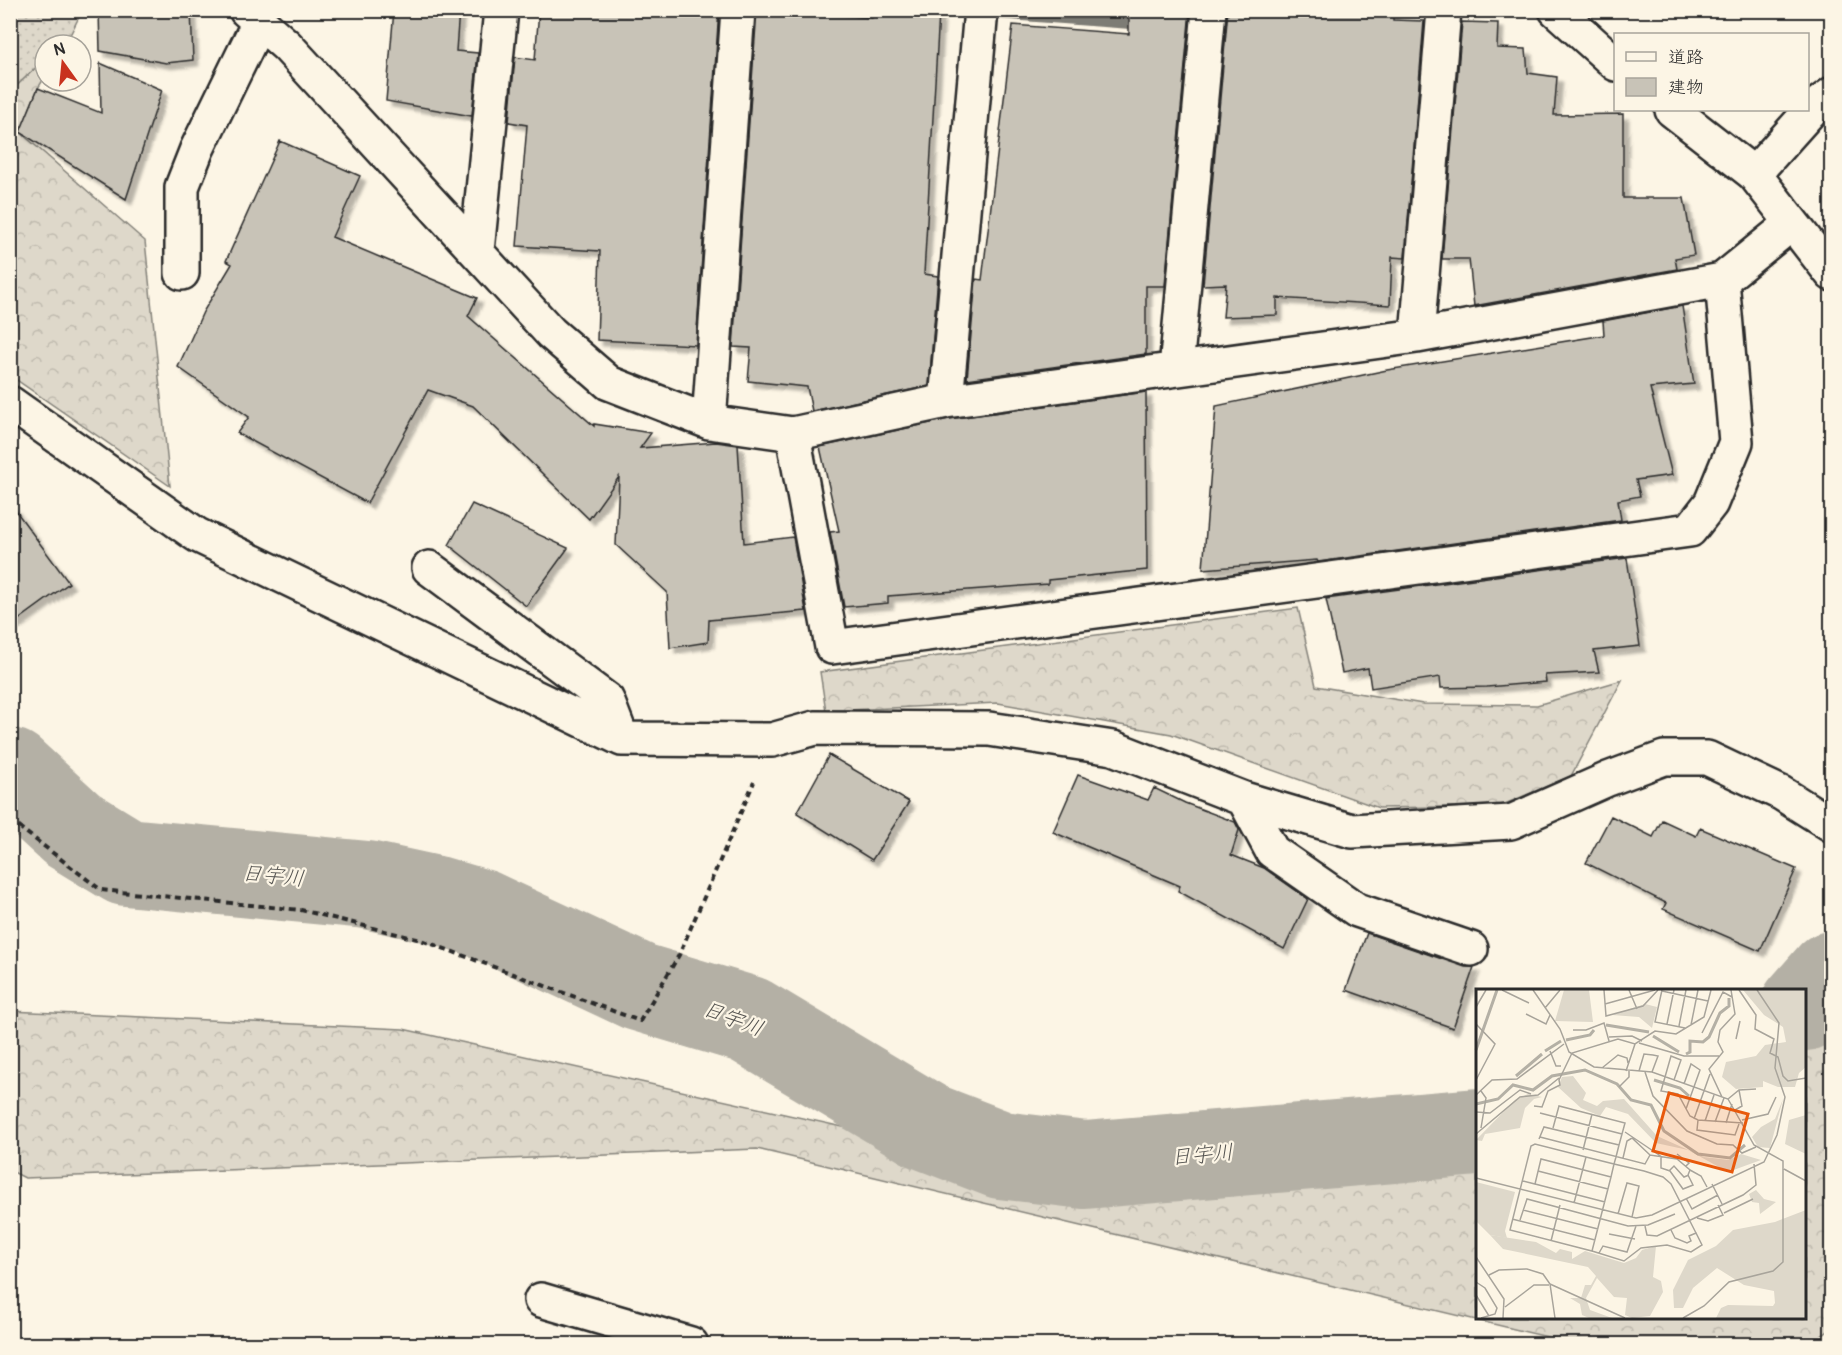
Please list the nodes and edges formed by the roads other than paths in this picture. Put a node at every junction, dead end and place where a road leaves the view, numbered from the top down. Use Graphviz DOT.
graph roads {
  1 [pos="501,10"];
  2 [pos="1209,10"];
  3 [pos="1444,10"];
  4 [pos="1556,10"];
  5 [pos="738,14"];
  6 [pos="253,16"];
  7 [pos="980,23"];
  8 [pos="1614,62"];
  9 [pos="1832,94"];
  10 [pos="1673,111"];
  11 [pos="1754,174"];
  12 [pos="1791,224"];
  13 [pos="477,251"];
  14 [pos="182,273"];
  15 [pos="1832,274"];
  16 [pos="1722,280"];
  17 [pos="1417,336"];
  18 [pos="1176,369"];
  19 [pos="946,401"];
  20 [pos="10,403"];
  21 [pos="709,422"];
  22 [pos="793,434"];
  23 [pos="429,568"];
  24 [pos="622,739"];
  25 [pos="1244,799"];
  26 [pos="1832,825"];
  27 [pos="1471,949"];
  28 [pos="541,1300"];
  29 [pos="691,1344"];
  1 -- 13 [label="street"];
  2 -- 18 [label="street"];
  3 -- 17 [label="street"];
  4 -- 8 [label="street"];
  5 -- 21 [label="street"];
  6 -- 13 [label="street"];
  6 -- 14 [label="street"];
  7 -- 19 [label="street"];
  9 -- 11 [label="street"];
  10 -- 11 [label="street"];
  11 -- 12 [label="street"];
  12 -- 15 [label="street"];
  12 -- 16 [label="street"];
  13 -- 21 [label="street"];
  16 -- 17 [label="street"];
  16 -- 22 [label="street"];
  17 -- 18 [label="street"];
  18 -- 19 [label="street"];
  19 -- 22 [label="street"];
  20 -- 24 [label="street"];
  21 -- 22 [label="street"];
  23 -- 24 [label="street"];
  24 -- 25 [label="street"];
  25 -- 26 [label="street"];
  25 -- 27 [label="street"];
  28 -- 29 [label="street"];
}
